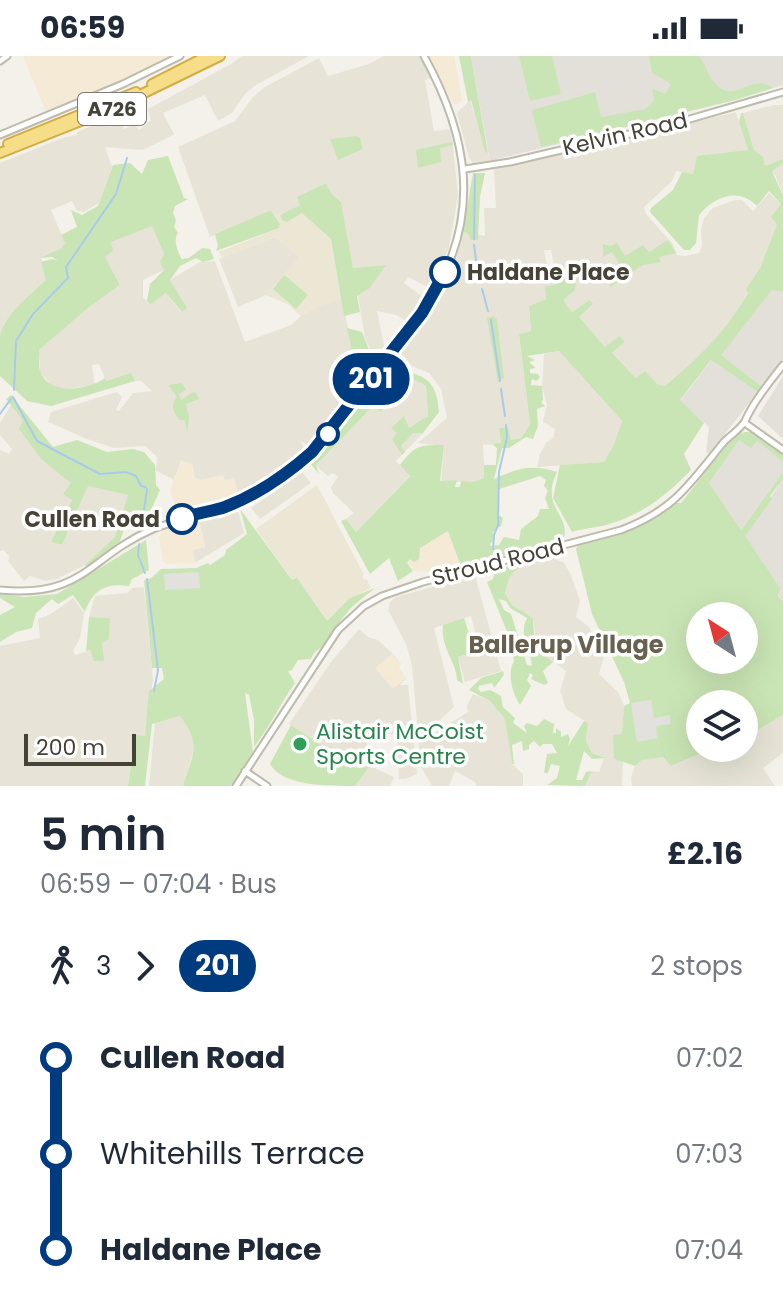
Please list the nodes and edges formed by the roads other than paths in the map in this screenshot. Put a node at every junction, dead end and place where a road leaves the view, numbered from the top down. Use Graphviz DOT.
graph roads {
  1 [pos="7,56"];
  2 [pos="180,56"];
  3 [pos="207,56"];
  4 [pos="220,56"];
  5 [pos="424,56"];
  6 [pos="0,61"];
  7 [pos="783,92"];
  8 [pos="0,135"];
  9 [pos="0,150"];
  10 [pos="465,169"];
  11 [pos="783,365"];
  12 [pos="745,423"];
  13 [pos="783,450"];
  14 [pos="0,590"];
  15 [pos="245,771"];
  16 [pos="236,786"];
  17 [pos="267,786"];
  1 -- 6 [label="street"];
  2 -- 8 [label="street"];
  3 -- 9 [label="highway, A726"];
  4 -- 9 [label="highway, A726"];
  5 -- 10 [label="street"];
  7 -- 10 [label="street, Kelvin Road"];
  10 -- 14 [label="street"];
  11 -- 12 [label="street, Stroud Road"];
  12 -- 13 [label="street"];
  12 -- 15 [label="street, Stroud Road"];
  15 -- 16 [label="street, Stroud Road"];
  15 -- 17 [label="street"];
}
